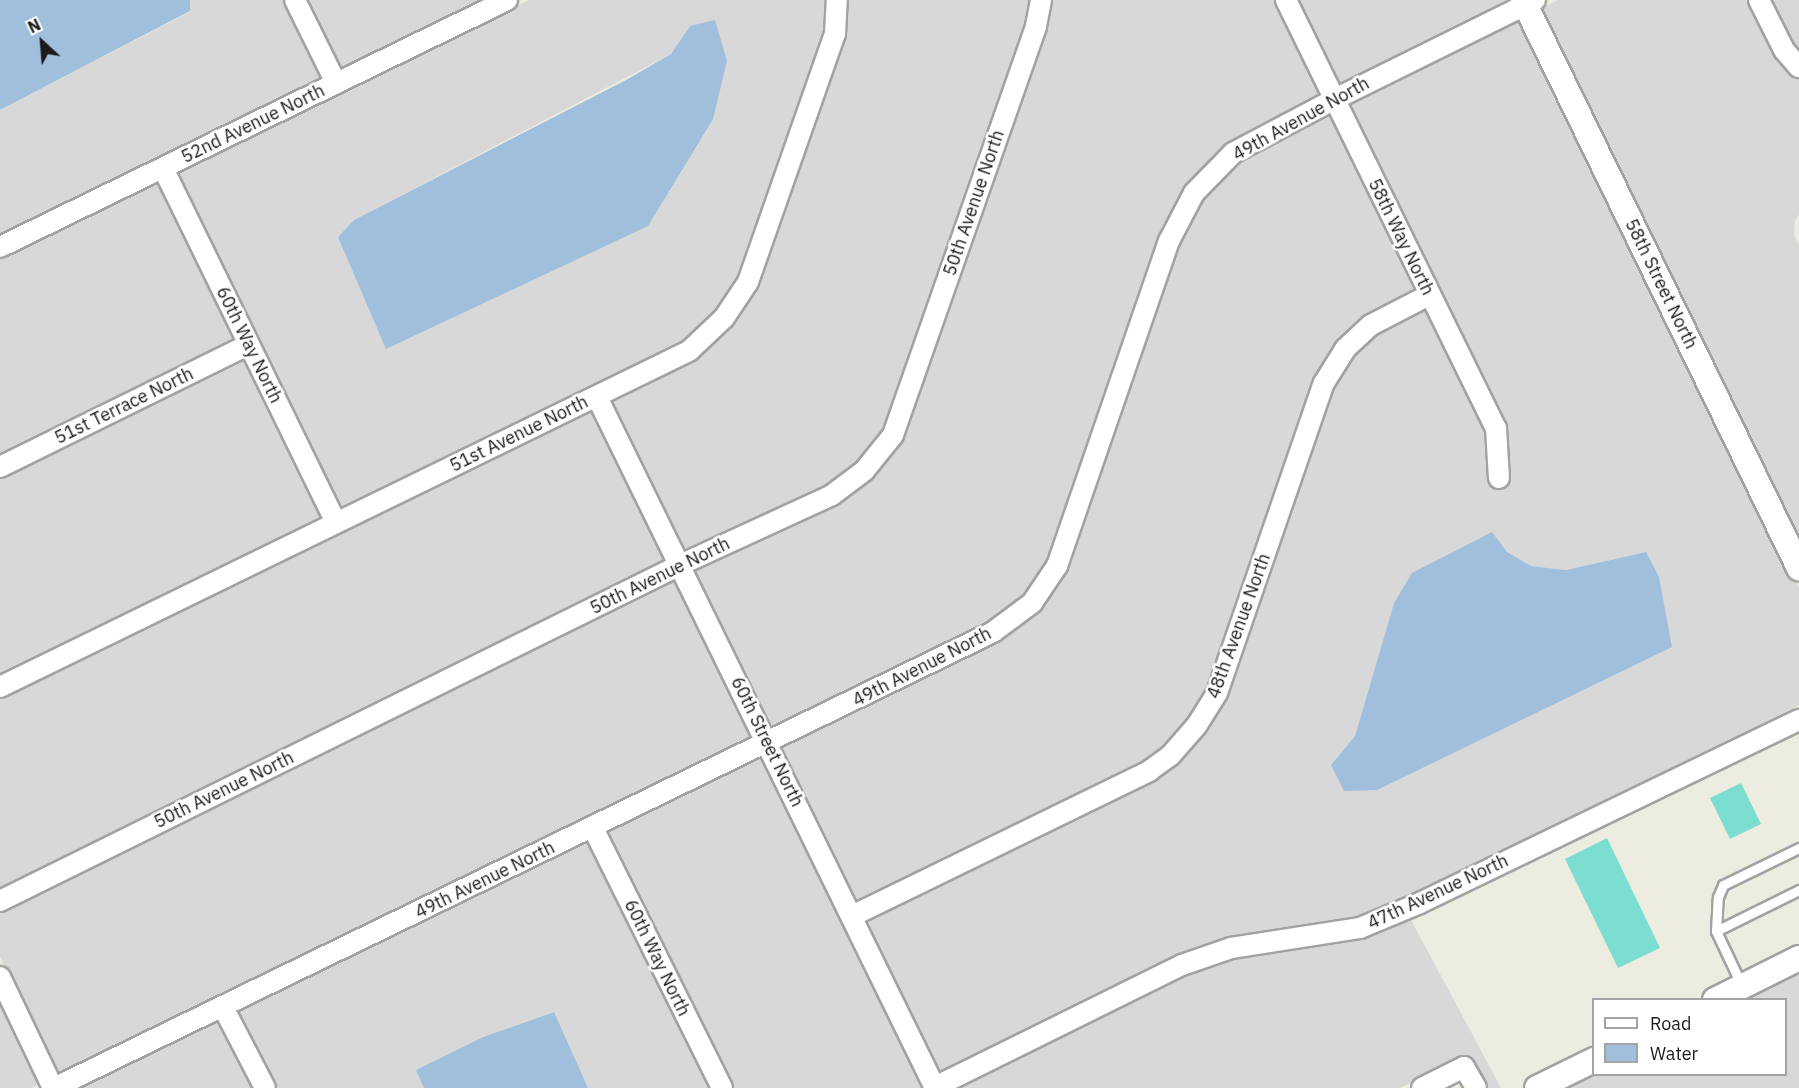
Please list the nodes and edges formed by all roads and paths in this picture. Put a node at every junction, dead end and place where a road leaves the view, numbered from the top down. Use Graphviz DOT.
graph roads {
  1 [pos="295,0"];
  2 [pos="507,0"];
  3 [pos="837,0"];
  4 [pos="1041,0"];
  5 [pos="1286,0"];
  6 [pos="1759,0"];
  7 [pos="1528,2"];
  8 [pos="1799,68"];
  9 [pos="336,83"];
  10 [pos="1335,99"];
  11 [pos="163,168"];
  12 [pos="0,247"];
  13 [pos="1429,295"];
  14 [pos="248,345"];
  15 [pos="597,397"];
  16 [pos="0,466"];
  17 [pos="1499,478"];
  18 [pos="336,522"];
  19 [pos="680,565"];
  20 [pos="1799,568"];
  21 [pos="0,687"];
  22 [pos="1799,720"];
  23 [pos="767,743"];
  24 [pos="592,828"];
  25 [pos="1799,848"];
  26 [pos="1799,890"];
  27 [pos="0,901"];
  28 [pos="852,916"];
  29 [pos="1716,931"];
  30 [pos="1799,958"];
  31 [pos="0,977"];
  32 [pos="1742,986"];
  33 [pos="1717,998"];
  34 [pos="223,1007"];
  35 [pos="1592,1060"];
  36 [pos="935,1087"];
  37 [pos="53,1088"];
  38 [pos="265,1088"];
  39 [pos="722,1088"];
  40 [pos="1422,1088"];
  41 [pos="1476,1088"];
  42 [pos="1536,1088"];
  1 -- 9 [label="street"];
  2 -- 9 [label="street, 52nd Avenue North"];
  3 -- 15 [label="street, 51st Avenue North"];
  4 -- 19 [label="street, 50th Avenue North"];
  5 -- 10 [label="street, 58th Way North"];
  6 -- 8 [label="street"];
  7 -- 10 [label="street, 49th Avenue North"];
  7 -- 20 [label="street, 58th Street North"];
  9 -- 11 [label="street, 52nd Avenue North"];
  10 -- 13 [label="street, 58th Way North"];
  10 -- 23 [label="street, 49th Avenue North"];
  11 -- 12 [label="street, 52nd Avenue North"];
  11 -- 14 [label="street, 60th Way North"];
  13 -- 17 [label="street, 58th Way North"];
  13 -- 28 [label="street, 48th Avenue North"];
  14 -- 16 [label="street, 51st Terrace North"];
  14 -- 18 [label="street, 60th Way North"];
  15 -- 18 [label="street, 51st Avenue North"];
  15 -- 19 [label="street, 60th Street North"];
  18 -- 21 [label="street, 51st Avenue North"];
  19 -- 23 [label="street, 60th Street North"];
  19 -- 27 [label="street, 50th Avenue North"];
  22 -- 36 [label="street, 47th Avenue North"];
  23 -- 24 [label="street, 49th Avenue North"];
  23 -- 28 [label="street, 60th Street North"];
  24 -- 34 [label="street, 49th Avenue North"];
  24 -- 39 [label="street, 60th Way North"];
  25 -- 29 [label="lane"];
  26 -- 29 [label="lane"];
  28 -- 36 [label="street, 60th Street North"];
  29 -- 32 [label="lane"];
  30 -- 32 [label="street"];
  31 -- 37 [label="street"];
  32 -- 33 [label="street"];
  34 -- 37 [label="street, 49th Avenue North"];
  34 -- 38 [label="street"];
  35 -- 42 [label="street"];
  40 -- 41 [label="street"];
}
